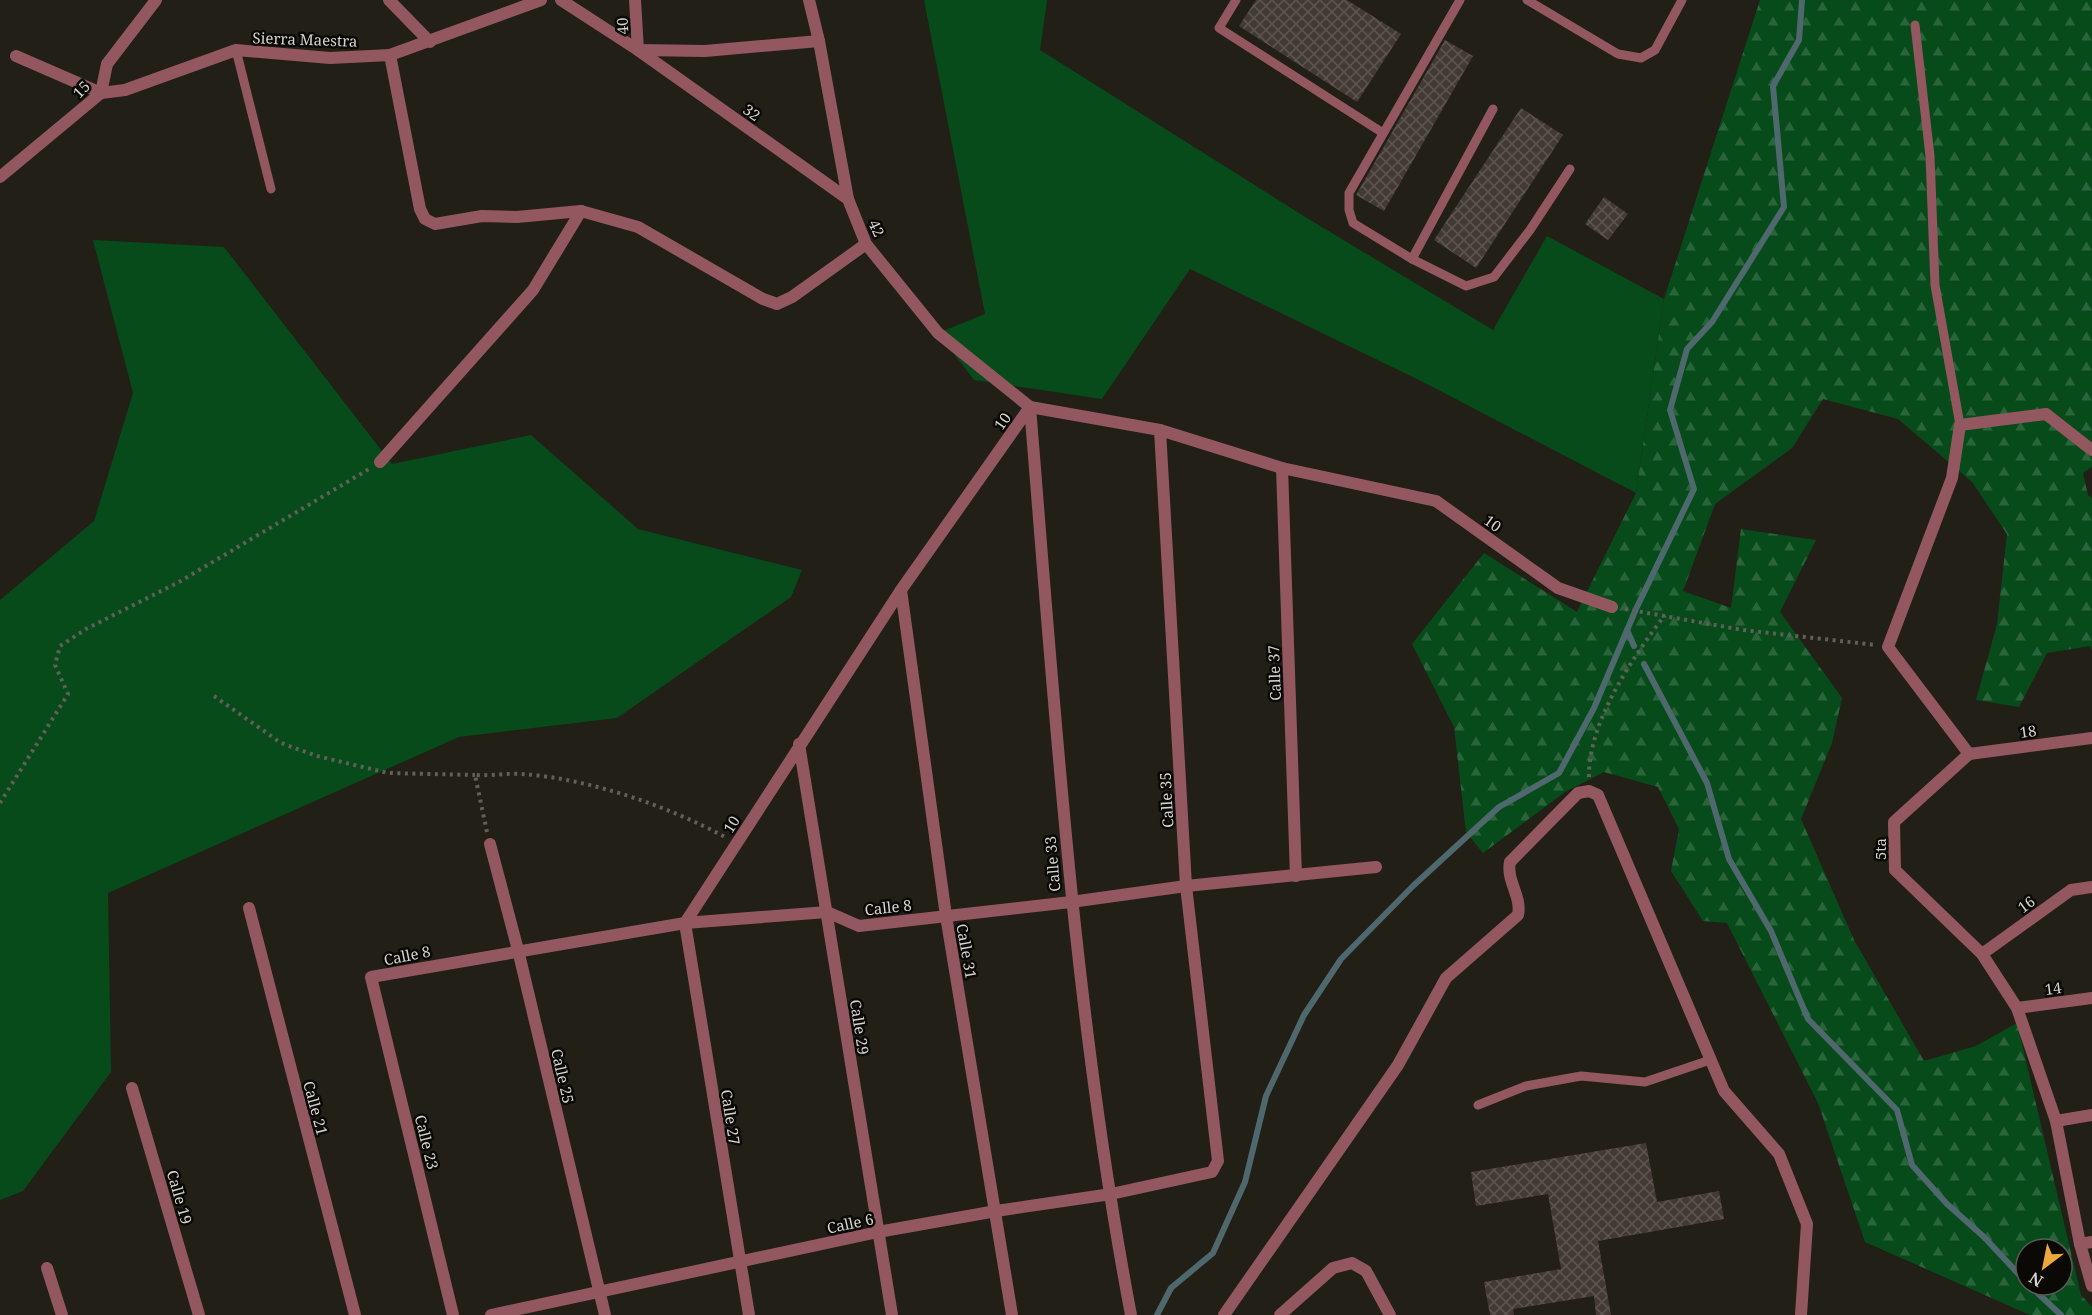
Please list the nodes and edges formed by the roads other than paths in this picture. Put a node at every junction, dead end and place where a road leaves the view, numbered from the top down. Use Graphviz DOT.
graph roads {
  1 [pos="156,0"];
  2 [pos="389,0"];
  3 [pos="541,0"];
  4 [pos="561,0"];
  5 [pos="635,0"];
  6 [pos="808,0"];
  7 [pos="1236,0"];
  8 [pos="1460,0"];
  9 [pos="1527,0"];
  10 [pos="1682,0"];
  11 [pos="1915,25"];
  12 [pos="819,41"];
  13 [pos="430,42"];
  14 [pos="236,50"];
  15 [pos="638,50"];
  16 [pos="390,55"];
  17 [pos="16,56"];
  18 [pos="101,93"];
  19 [pos="1493,109"];
  20 [pos="1383,133"];
  21 [pos="1570,169"];
  22 [pos="0,177"];
  23 [pos="271,189"];
  24 [pos="848,199"];
  25 [pos="581,212"];
  26 [pos="866,244"];
  27 [pos="1412,259"];
  28 [pos="1030,407"];
  29 [pos="1960,425"];
  30 [pos="1160,430"];
  31 [pos="2092,450"];
  32 [pos="380,462"];
  33 [pos="1282,468"];
  34 [pos="901,590"];
  35 [pos="1612,607"];
  36 [pos="2092,738"];
  37 [pos="799,744"];
  38 [pos="1969,754"];
  39 [pos="489,844"];
  40 [pos="1376,867"];
  41 [pos="1296,876"];
  42 [pos="1186,886"];
  43 [pos="2092,887"];
  44 [pos="1071,902"];
  45 [pos="249,908"];
  46 [pos="827,912"];
  47 [pos="946,916"];
  48 [pos="684,923"];
  49 [pos="518,950"];
  50 [pos="1982,954"];
  51 [pos="371,977"];
  52 [pos="2092,998"];
  53 [pos="2017,1008"];
  54 [pos="1710,1060"];
  55 [pos="132,1088"];
  56 [pos="1478,1105"];
  57 [pos="2092,1115"];
  58 [pos="2056,1120"];
  59 [pos="1216,1168"];
  60 [pos="1111,1194"];
  61 [pos="996,1211"];
  62 [pos="878,1233"];
  63 [pos="2086,1243"];
  64 [pos="738,1262"];
  65 [pos="47,1268"];
  66 [pos="2092,1286"];
  67 [pos="600,1291"];
  68 [pos="62,1315"];
  69 [pos="199,1315"];
  70 [pos="355,1315"];
  71 [pos="453,1315"];
  72 [pos="491,1315"];
  73 [pos="605,1315"];
  74 [pos="749,1315"];
  75 [pos="892,1315"];
  76 [pos="1012,1315"];
  77 [pos="1131,1315"];
  78 [pos="1224,1315"];
  79 [pos="1280,1315"];
  80 [pos="1390,1315"];
  81 [pos="1801,1315"];
  1 -- 18 [label="street, 15"];
  2 -- 13 [label="street"];
  3 -- 13 [label="street, Sierra Maestra"];
  4 -- 15 [label="street"];
  5 -- 15 [label="street, 40"];
  6 -- 12 [label="street, 42"];
  7 -- 20 [label="lane"];
  8 -- 20 [label="lane"];
  9 -- 10 [label="lane"];
  11 -- 29 [label="lane"];
  12 -- 15 [label="street"];
  12 -- 24 [label="street, 42"];
  13 -- 16 [label="street, Sierra Maestra"];
  14 -- 16 [label="street, Sierra Maestra"];
  14 -- 18 [label="street, Sierra Maestra"];
  14 -- 23 [label="lane"];
  15 -- 24 [label="street, 32"];
  16 -- 25 [label="street"];
  17 -- 18 [label="street"];
  18 -- 22 [label="street, 15"];
  19 -- 27 [label="lane"];
  20 -- 27 [label="lane"];
  21 -- 27 [label="lane"];
  24 -- 26 [label="street, 42"];
  25 -- 26 [label="street"];
  25 -- 32 [label="street"];
  26 -- 28 [label="street, 42"];
  28 -- 30 [label="street, 10"];
  28 -- 34 [label="street, 10"];
  28 -- 44 [label="street, Calle 33"];
  29 -- 31 [label="street"];
  29 -- 38 [label="street"];
  30 -- 33 [label="street, 10"];
  30 -- 42 [label="street, Calle 35"];
  33 -- 35 [label="street, 10"];
  33 -- 41 [label="street, Calle 37"];
  34 -- 37 [label="street, 10"];
  34 -- 47 [label="street, Calle 31"];
  36 -- 38 [label="street, 18"];
  37 -- 46 [label="street, Calle 29"];
  37 -- 48 [label="street, 10"];
  38 -- 50 [label="street, 5ta"];
  39 -- 49 [label="street, Calle 25"];
  40 -- 41 [label="street, Calle 8"];
  41 -- 42 [label="street, Calle 8"];
  42 -- 44 [label="street, Calle 8"];
  42 -- 59 [label="street, Calle 35"];
  43 -- 50 [label="street, 16"];
  44 -- 47 [label="street, Calle 8"];
  44 -- 60 [label="street, Calle 33"];
  45 -- 70 [label="street, Calle 21"];
  46 -- 47 [label="street, Calle 8"];
  46 -- 48 [label="street, Calle 8"];
  46 -- 62 [label="street, Calle 29"];
  47 -- 61 [label="street, Calle 31"];
  48 -- 49 [label="street, Calle 8"];
  48 -- 64 [label="street, Calle 27"];
  49 -- 51 [label="street, Calle 8"];
  49 -- 67 [label="street, Calle 25"];
  50 -- 53 [label="street, 5ta"];
  51 -- 71 [label="street, Calle 23"];
  52 -- 53 [label="street, 14"];
  53 -- 58 [label="street, 5ta"];
  54 -- 56 [label="lane"];
  54 -- 78 [label="street"];
  54 -- 81 [label="street"];
  55 -- 69 [label="street, Calle 19"];
  57 -- 58 [label="street"];
  58 -- 63 [label="street, 5ta"];
  59 -- 60 [label="street, Calle 6"];
  60 -- 61 [label="street, Calle 6"];
  60 -- 77 [label="street, Calle 33"];
  61 -- 62 [label="street, Calle 6"];
  61 -- 76 [label="street, Calle 31"];
  62 -- 64 [label="street, Calle 6"];
  62 -- 75 [label="street, Calle 29"];
  63 -- 66 [label="street, 5ta"];
  64 -- 67 [label="street, Calle 6"];
  64 -- 74 [label="street, Calle 27"];
  65 -- 68 [label="street"];
  67 -- 72 [label="street, Calle 6"];
  67 -- 73 [label="street, Calle 25"];
  79 -- 80 [label="street"];
}
